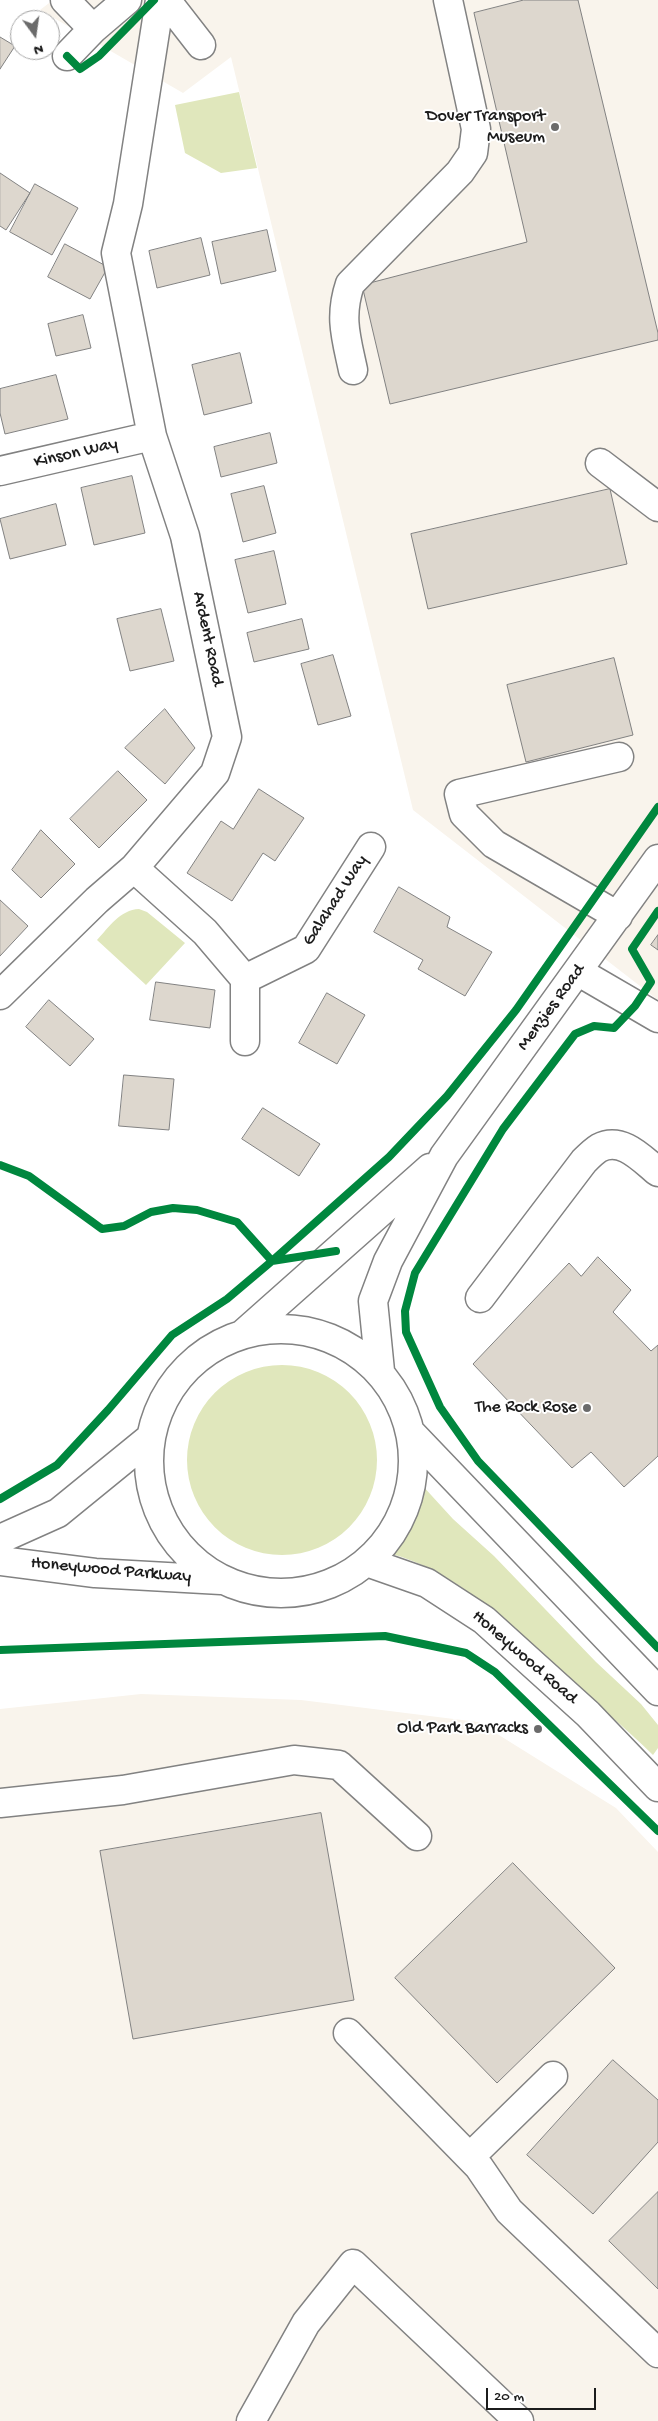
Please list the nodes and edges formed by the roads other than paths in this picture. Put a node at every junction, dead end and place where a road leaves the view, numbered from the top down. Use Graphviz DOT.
graph roads {
  1 [pos="65,0"];
  2 [pos="127,0"];
  3 [pos="160,0"];
  4 [pos="166,0"];
  5 [pos="448,0"];
  6 [pos="93,29"];
  7 [pos="201,45"];
  8 [pos="68,56"];
  9 [pos="353,370"];
  10 [pos="152,436"];
  11 [pos="600,463"];
  12 [pos="0,471"];
  13 [pos="658,507"];
  14 [pos="619,757"];
  15 [pos="371,847"];
  16 [pos="658,860"];
  17 [pos="134,868"];
  18 [pos="618,916"];
  19 [pos="579,972"];
  20 [pos="245,979"];
  21 [pos="0,995"];
  22 [pos="658,1018"];
  23 [pos="245,1041"];
  24 [pos="444,1156"];
  25 [pos="658,1172"];
  26 [pos="480,1298"];
  27 [pos="242,1334"];
  28 [pos="380,1371"];
  29 [pos="412,1434"];
  30 [pos="150,1438"];
  31 [pos="0,1539"];
  32 [pos="0,1561"];
  33 [pos="367,1562"];
  34 [pos="221,1580"];
  35 [pos="658,1691"];
  36 [pos="658,1787"];
  37 [pos="0,1803"];
  38 [pos="417,1836"];
  39 [pos="348,2033"];
  40 [pos="553,2076"];
  41 [pos="470,2157"];
  42 [pos="658,2354"];
  43 [pos="251,2421"];
  44 [pos="519,2421"];
  1 -- 6 [label="street"];
  2 -- 6 [label="street"];
  3 -- 10 [label="street, Ardent Road"];
  4 -- 7 [label="street"];
  5 -- 9 [label="street"];
  6 -- 8 [label="street"];
  10 -- 12 [label="street, Kinson Way"];
  10 -- 17 [label="street, Ardent Road"];
  11 -- 13 [label="street"];
  14 -- 18 [label="street"];
  15 -- 20 [label="street, Galahad Way"];
  16 -- 18 [label="street, Menzies Road"];
  17 -- 20 [label="street"];
  17 -- 21 [label="street, Ardent Road"];
  18 -- 19 [label="street, Menzies Road"];
  19 -- 22 [label="street"];
  19 -- 24 [label="street, Menzies Road"];
  20 -- 23 [label="street"];
  24 -- 27 [label="street, Menzies Road"];
  24 -- 28 [label="street, Menzies Road"];
  25 -- 26 [label="street"];
  27 -- 28 [label="street"];
  27 -- 30 [label="street"];
  28 -- 29 [label="street"];
  29 -- 33 [label="street"];
  29 -- 35 [label="street"];
  30 -- 31 [label="street"];
  30 -- 34 [label="street"];
  32 -- 34 [label="street, Honeywood Parkway"];
  33 -- 34 [label="street"];
  33 -- 36 [label="street, Honeywood Road"];
  37 -- 38 [label="street"];
  39 -- 41 [label="street"];
  40 -- 41 [label="street"];
  41 -- 42 [label="street"];
  43 -- 44 [label="street"];
}
